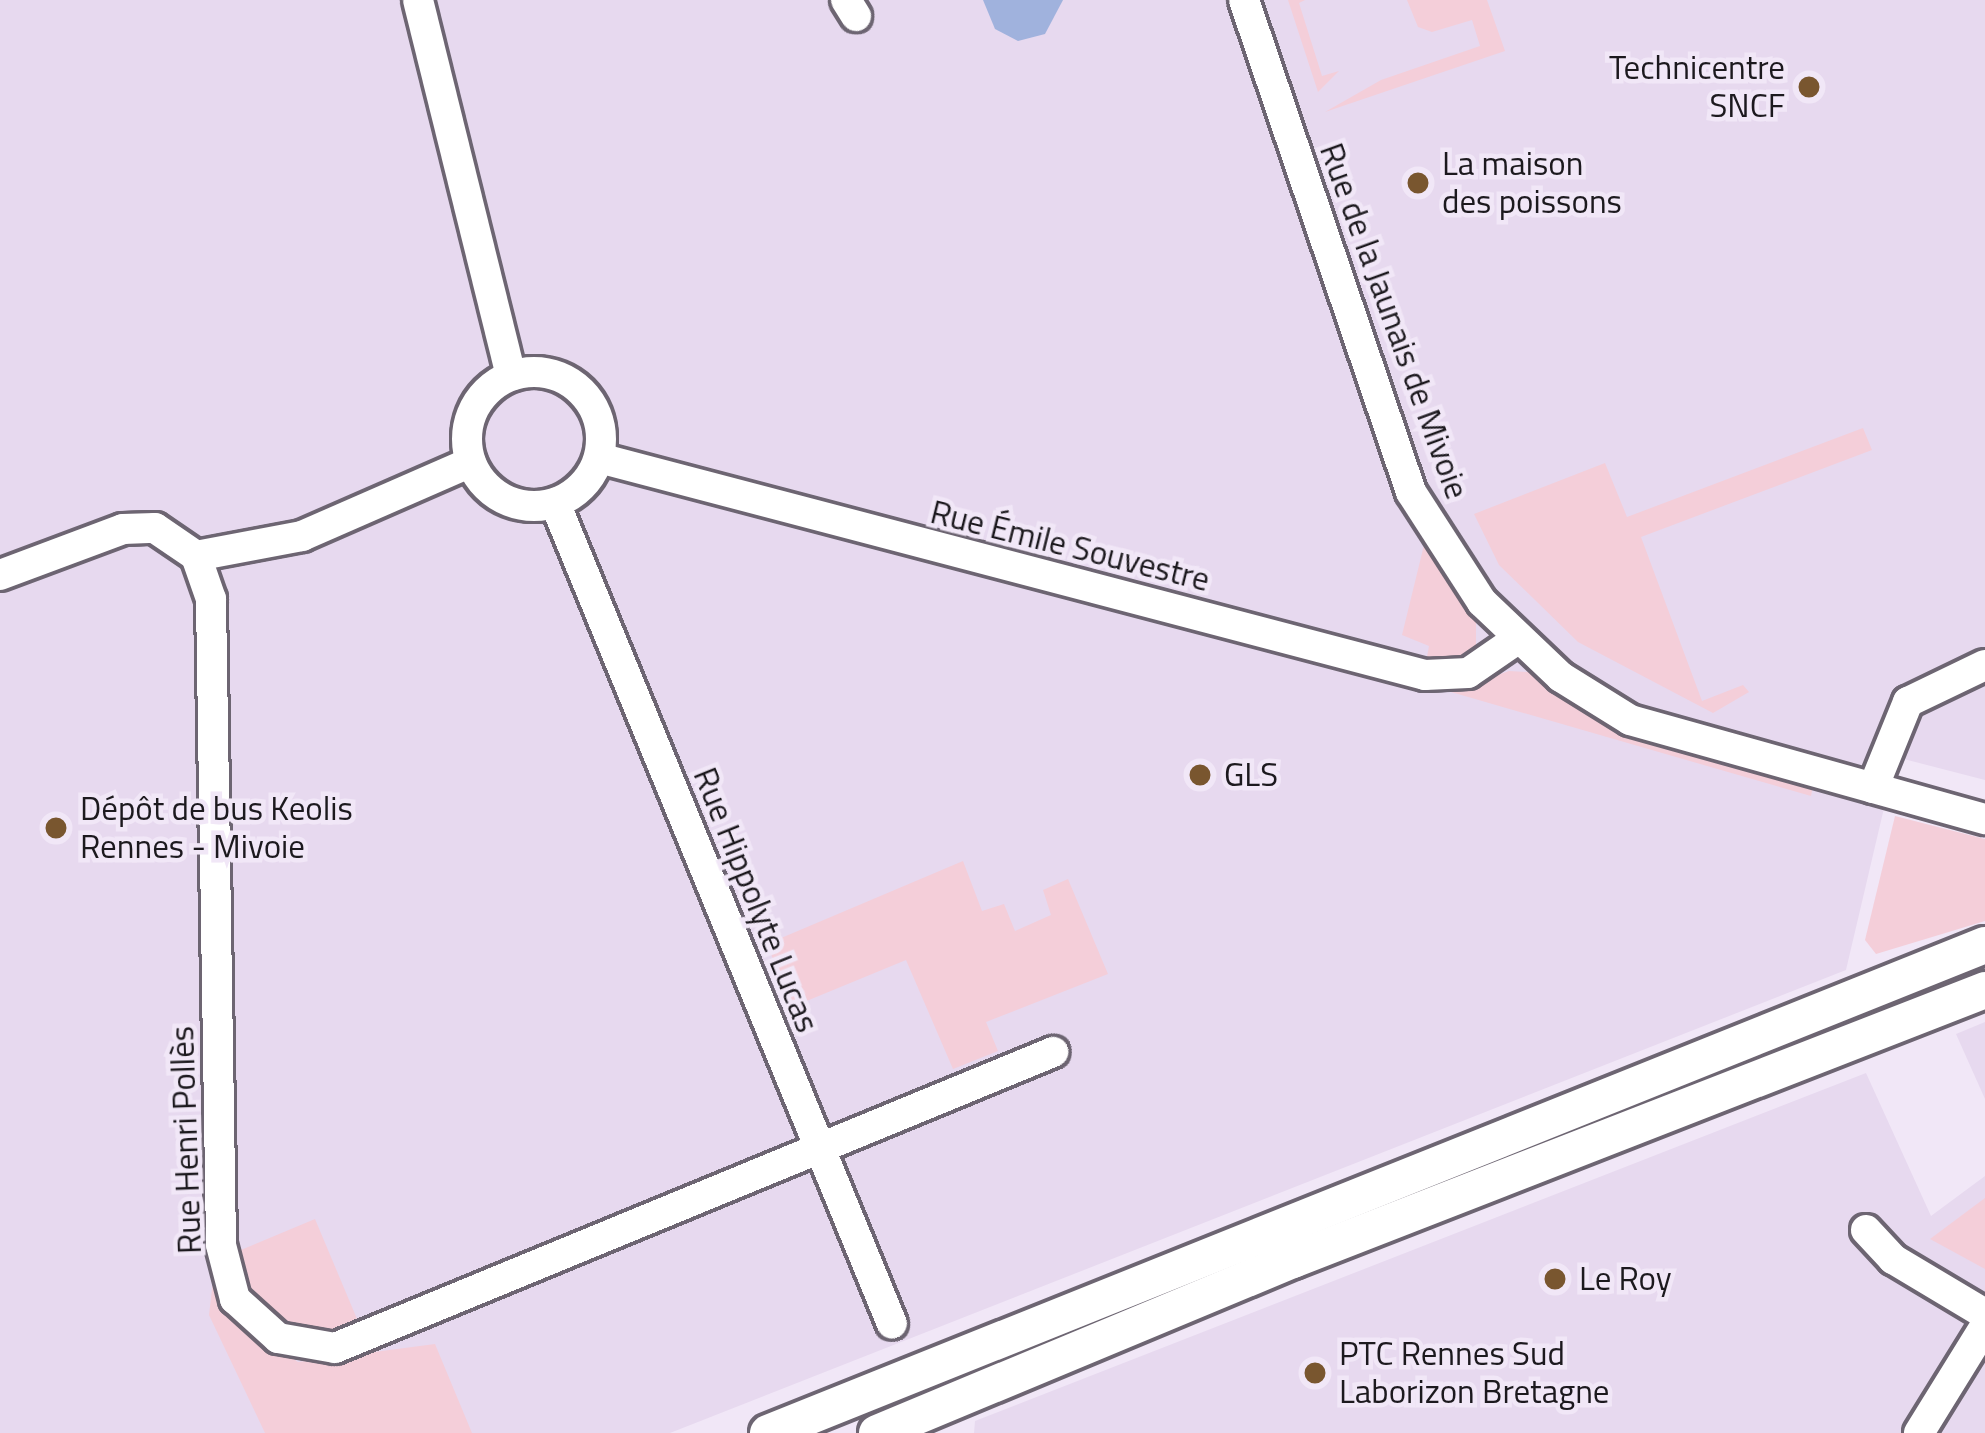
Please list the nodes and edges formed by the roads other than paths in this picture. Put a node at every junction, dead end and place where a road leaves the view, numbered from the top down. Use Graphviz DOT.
graph roads {
  1 [pos="418,0"];
  2 [pos="1244,0"];
  3 [pos="512,376"];
  4 [pos="599,458"];
  5 [pos="471,462"];
  6 [pos="555,503"];
  7 [pos="196,556"];
  8 [pos="0,575"];
  9 [pos="1516,640"];
  10 [pos="1985,665"];
  11 [pos="1873,788"];
  12 [pos="1985,819"];
  13 [pos="1985,945"];
  14 [pos="1985,974"];
  15 [pos="1985,990"];
  16 [pos="1840,1045"];
  17 [pos="1052,1052"];
  18 [pos="818,1148"];
  19 [pos="1866,1230"];
  20 [pos="1985,1314"];
  21 [pos="892,1324"];
  22 [pos="1985,1326"];
  23 [pos="768,1433"];
  24 [pos="877,1433"];
  25 [pos="1919,1433"];
  1 -- 3 [label="street"];
  2 -- 9 [label="street, Rue de la Jaunais de Mivoie"];
  3 -- 4 [label="street"];
  3 -- 5 [label="street"];
  4 -- 6 [label="street"];
  4 -- 9 [label="street, Rue Émile Souvestre"];
  5 -- 6 [label="street"];
  5 -- 7 [label="street"];
  6 -- 18 [label="street, Rue Hippolyte Lucas"];
  7 -- 8 [label="street"];
  7 -- 18 [label="street, Rue Henri Pollès"];
  9 -- 11 [label="street, Rue de la Jaunais de Mivoie"];
  10 -- 11 [label="street"];
  11 -- 12 [label="street, Rue de la Jaunais de Mivoie"];
  13 -- 23 [label="main road"];
  14 -- 16 [label="street"];
  15 -- 16 [label="main road"];
  16 -- 24 [label="main road"];
  17 -- 18 [label="street, Rue Henri Pollès"];
  18 -- 21 [label="street, Rue Hippolyte Lucas"];
  19 -- 20 [label="street"];
  22 -- 25 [label="street"];
}
